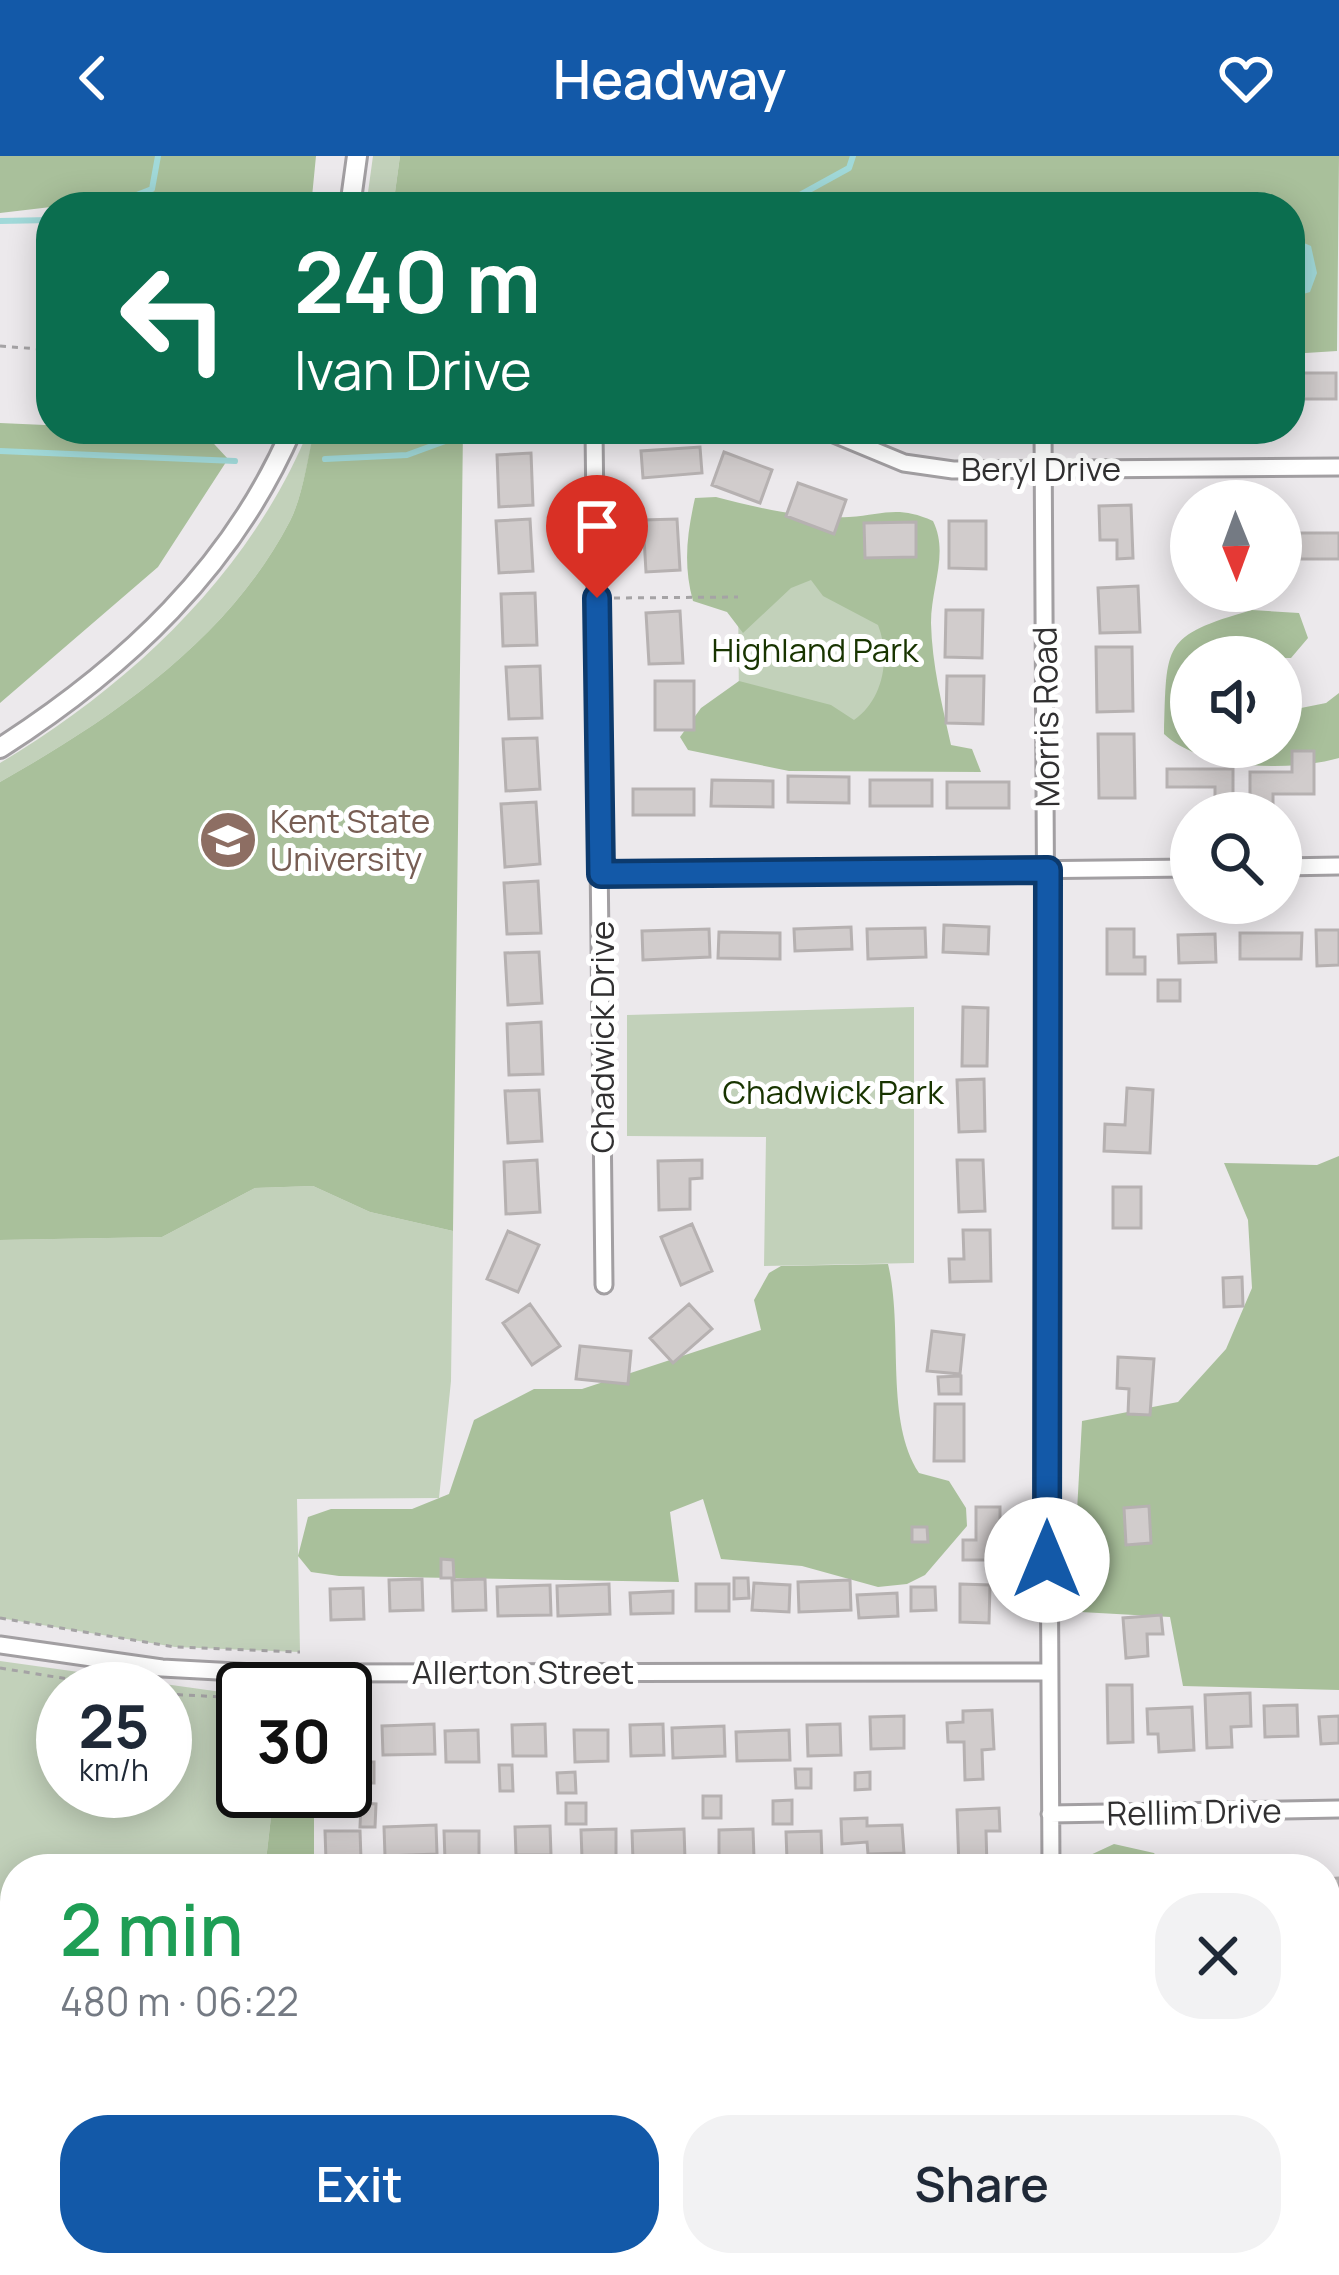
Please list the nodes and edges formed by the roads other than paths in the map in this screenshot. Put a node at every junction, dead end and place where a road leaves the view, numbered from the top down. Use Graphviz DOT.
graph roads {
  1 [pos="357,156"];
  2 [pos="352,192"];
  3 [pos="284,444"];
  4 [pos="594,444"];
  5 [pos="854,444"];
  6 [pos="1043,444"];
  7 [pos="1339,467"];
  8 [pos="1043,470"];
  9 [pos="0,748"];
  10 [pos="1339,866"];
  11 [pos="1302,867"];
  12 [pos="1170,868"];
  13 [pos="1048,870"];
  14 [pos="601,874"];
  15 [pos="604,1285"];
  16 [pos="0,1645"];
  17 [pos="1048,1672"];
  18 [pos="1339,1810"];
  19 [pos="1050,1814"];
  20 [pos="1051,1854"];
  1 -- 2 [label="street"];
  3 -- 9 [label="street"];
  4 -- 14 [label="street, Chadwick Drive"];
  5 -- 8 [label="street, Beryl Drive"];
  6 -- 8 [label="street, Morris Road"];
  7 -- 8 [label="street, Beryl Drive"];
  8 -- 13 [label="street, Morris Road"];
  10 -- 11 [label="street"];
  12 -- 13 [label="street"];
  13 -- 14 [label="street"];
  13 -- 17 [label="street, Morris Road"];
  14 -- 15 [label="street, Chadwick Drive"];
  16 -- 17 [label="street, Allerton Street"];
  17 -- 19 [label="street, Morris Road"];
  18 -- 19 [label="street, Rellim Drive"];
  19 -- 20 [label="street, Morris Road"];
}
